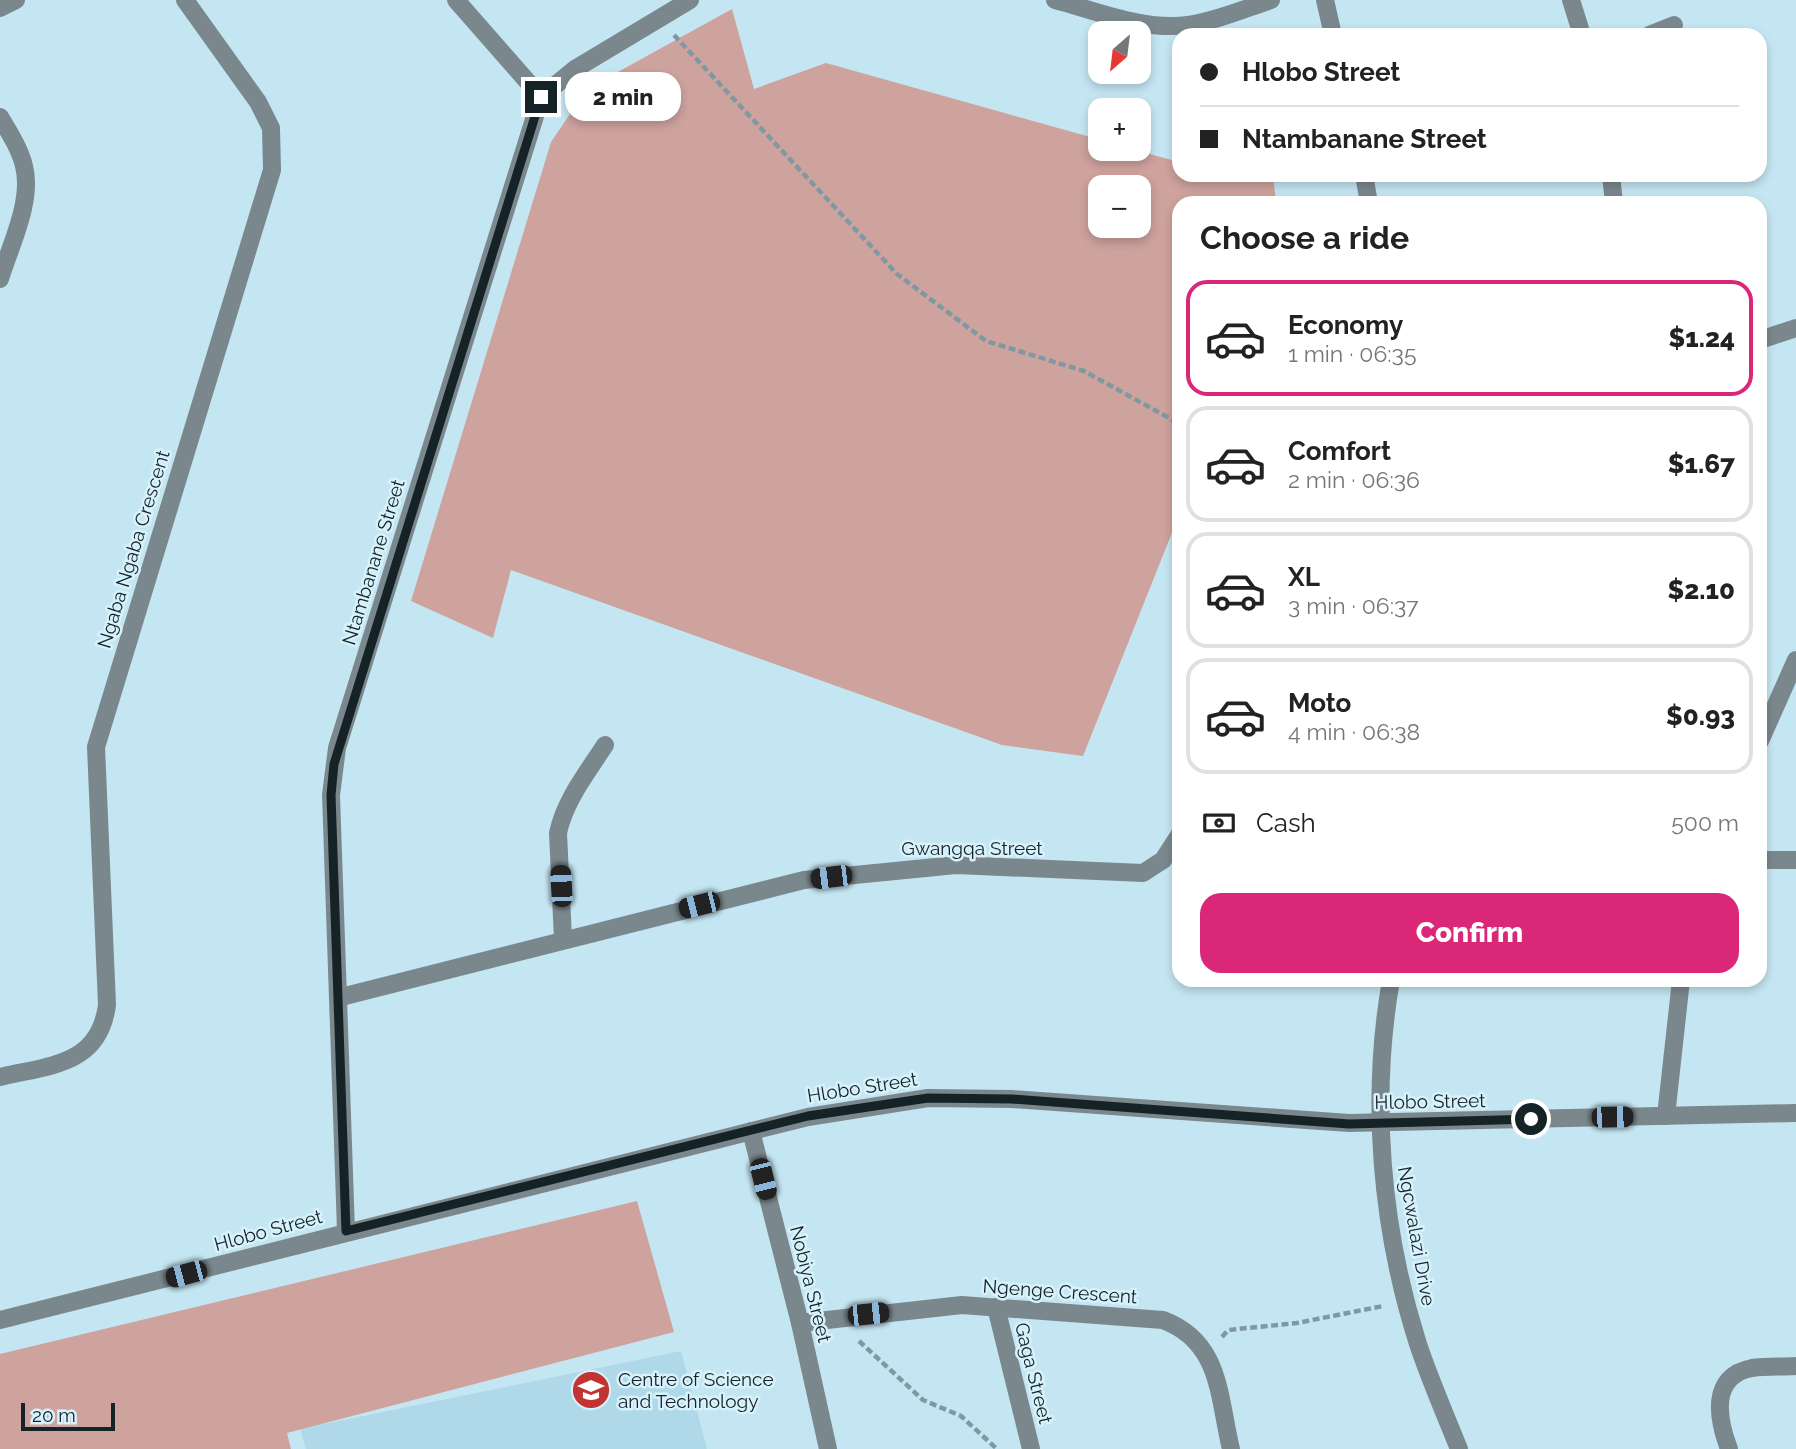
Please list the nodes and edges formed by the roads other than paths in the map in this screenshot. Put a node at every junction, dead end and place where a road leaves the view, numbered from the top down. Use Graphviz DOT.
graph roads {
  1 [pos="16,0"];
  2 [pos="185,0"];
  3 [pos="456,0"];
  4 [pos="691,0"];
  5 [pos="1055,0"];
  6 [pos="1271,0"];
  7 [pos="1325,0"];
  8 [pos="1571,0"];
  9 [pos="0,8"];
  10 [pos="1674,25"];
  11 [pos="1331,28"];
  12 [pos="1580,28"];
  13 [pos="1666,28"];
  14 [pos="541,97"];
  15 [pos="0,117"];
  16 [pos="0,279"];
  17 [pos="1796,328"];
  18 [pos="1767,338"];
  19 [pos="1796,660"];
  20 [pos="1767,725"];
  21 [pos="605,745"];
  22 [pos="1172,846"];
  23 [pos="1767,860"];
  24 [pos="1796,860"];
  25 [pos="563,939"];
  26 [pos="1390,987"];
  27 [pos="1680,987"];
  28 [pos="341,997"];
  29 [pos="0,1077"];
  30 [pos="1796,1114"];
  31 [pos="1666,1116"];
  32 [pos="1382,1124"];
  33 [pos="751,1131"];
  34 [pos="346,1231"];
  35 [pos="996,1307"];
  36 [pos="0,1320"];
  37 [pos="800,1323"];
  38 [pos="1796,1366"];
  39 [pos="828,1449"];
  40 [pos="1031,1449"];
  41 [pos="1231,1449"];
  42 [pos="1459,1449"];
  43 [pos="1729,1449"];
  1 -- 9 [label="street"];
  2 -- 29 [label="street, Ngaba Ngaba Crescent"];
  3 -- 14 [label="street"];
  4 -- 14 [label="street"];
  5 -- 6 [label="street"];
  7 -- 11 [label="street"];
  8 -- 12 [label="street"];
  10 -- 13 [label="street"];
  14 -- 28 [label="street, Ntambanane Street"];
  15 -- 16 [label="street"];
  17 -- 18 [label="street"];
  19 -- 20 [label="street"];
  21 -- 25 [label="street"];
  22 -- 25 [label="street, Gwangqa Street"];
  23 -- 24 [label="street"];
  25 -- 28 [label="street, Gwangqa Street"];
  26 -- 32 [label="street, Ngcwalazi Drive"];
  27 -- 31 [label="street"];
  28 -- 34 [label="street, Ntambanane Street"];
  30 -- 31 [label="street, Hlobo Street"];
  31 -- 32 [label="street, Hlobo Street"];
  32 -- 33 [label="street, Hlobo Street"];
  32 -- 42 [label="street, Ngcwalazi Drive"];
  33 -- 34 [label="street, Hlobo Street"];
  33 -- 37 [label="street, Nobiya Street"];
  34 -- 36 [label="street, Hlobo Street"];
  35 -- 37 [label="street, Ngenge Crescent"];
  35 -- 40 [label="street, Gaga Street"];
  35 -- 41 [label="street, Ngenge Crescent"];
  37 -- 39 [label="street, Nobiya Street"];
  38 -- 43 [label="street"];
}
